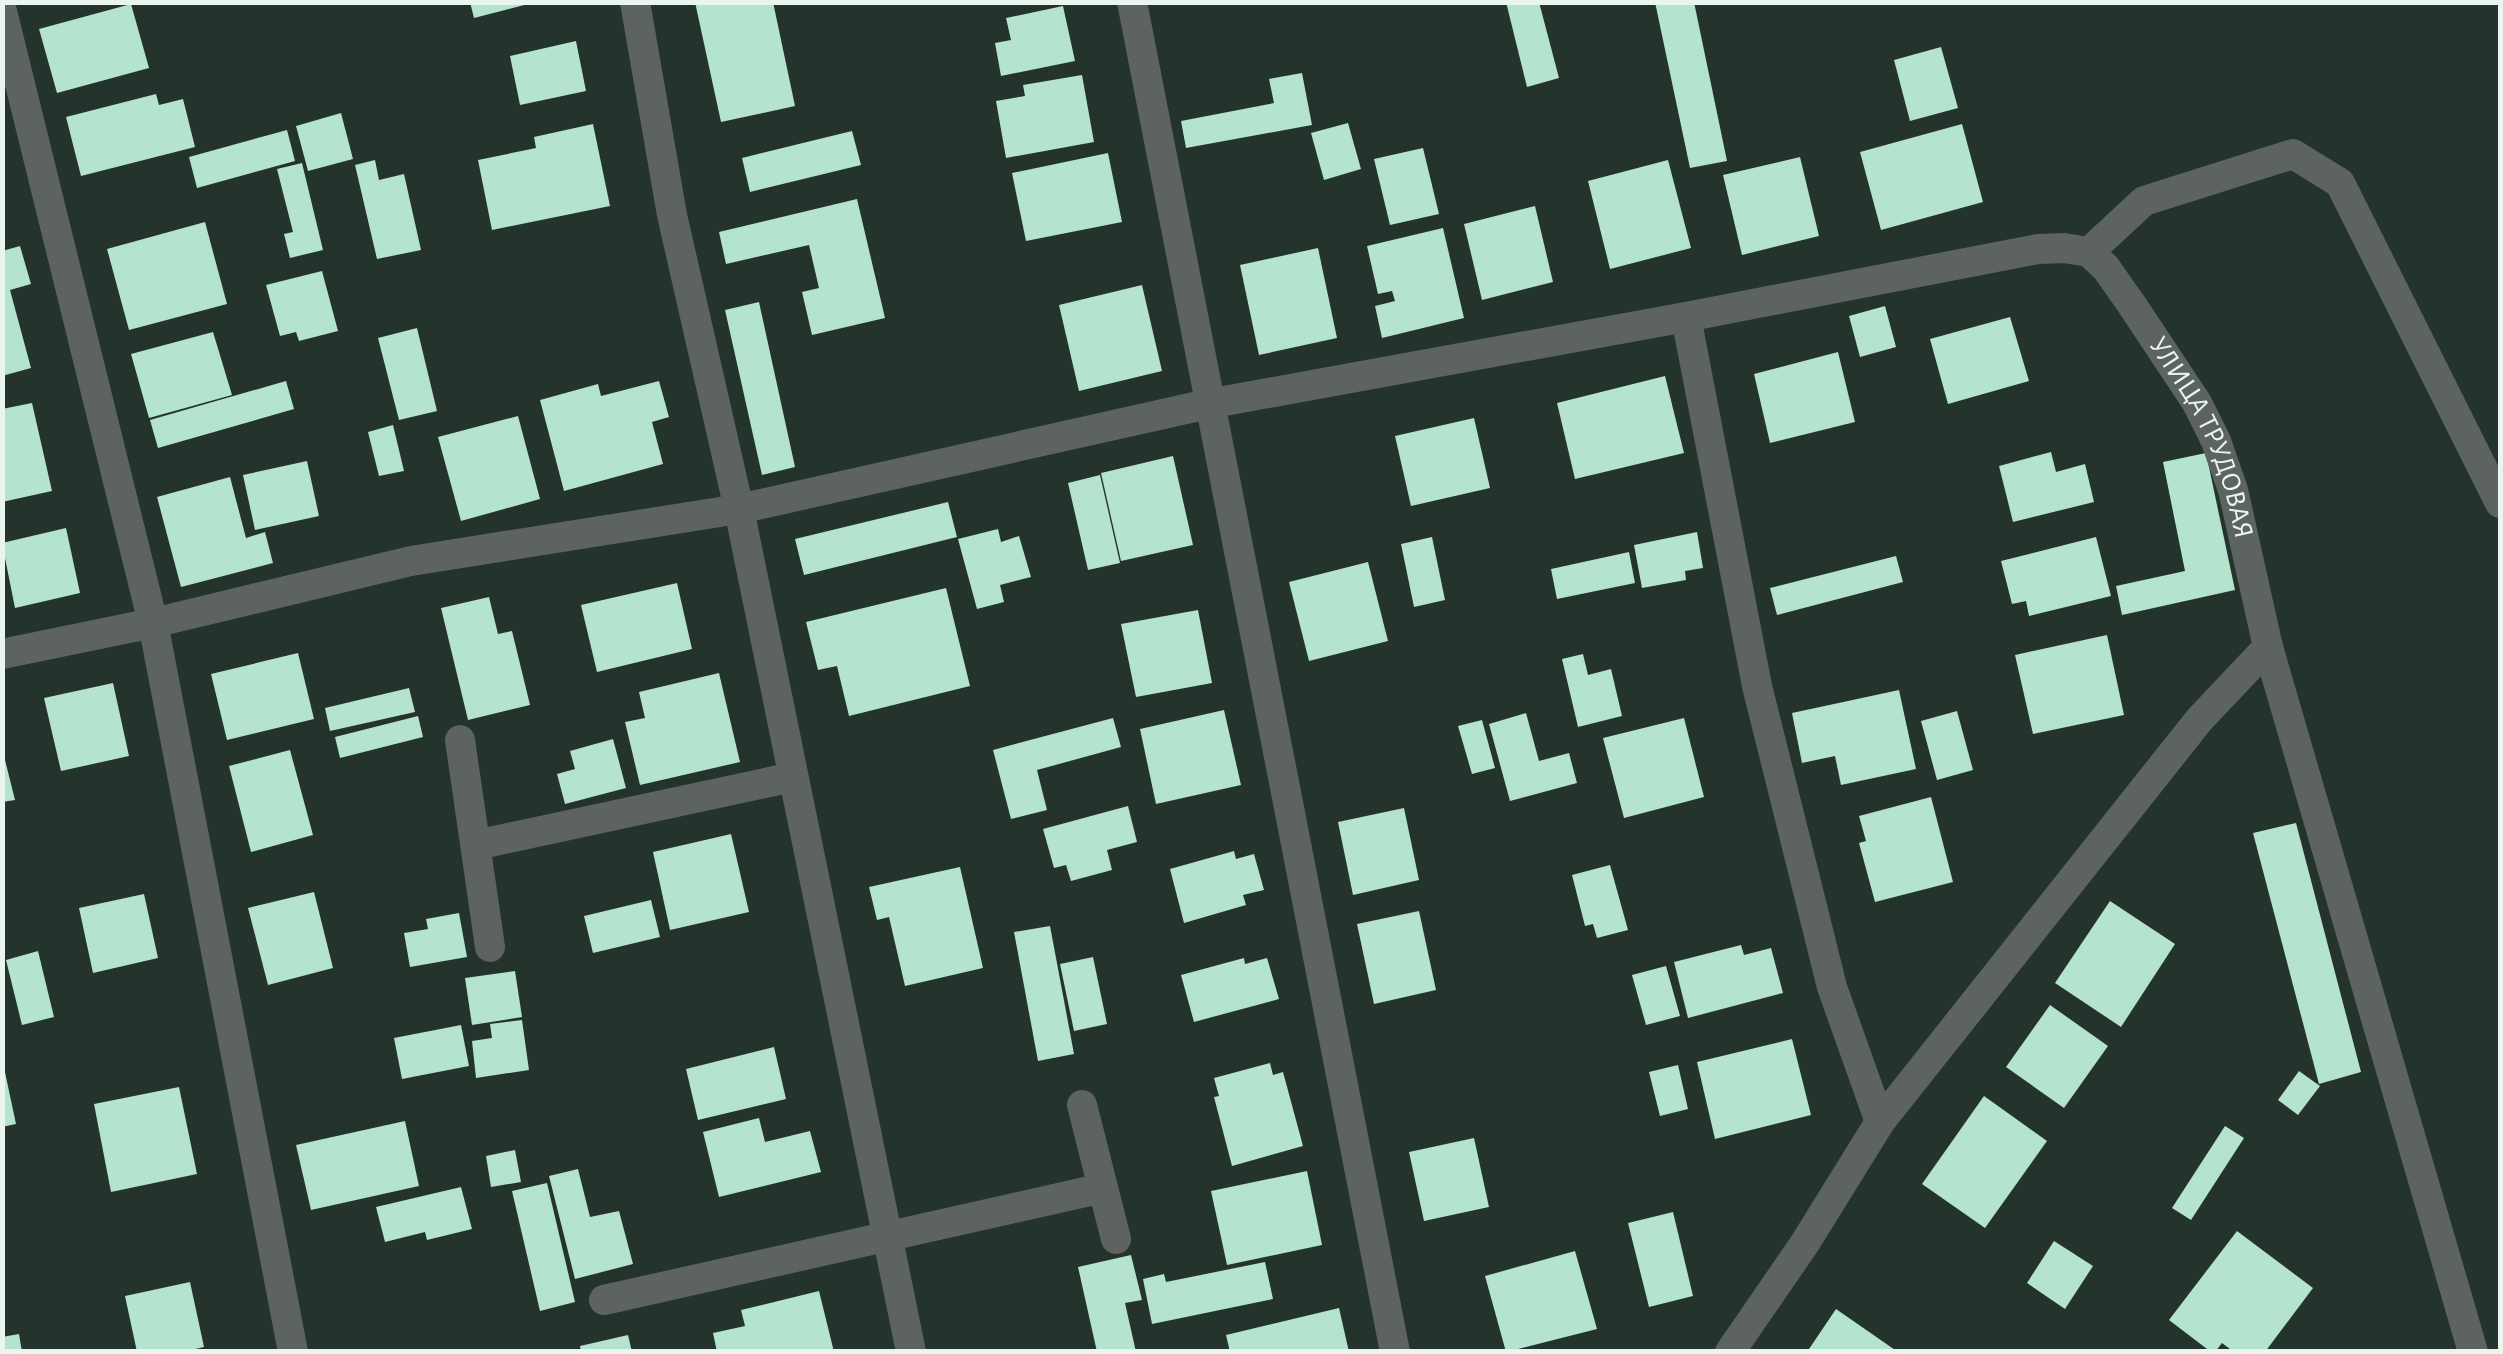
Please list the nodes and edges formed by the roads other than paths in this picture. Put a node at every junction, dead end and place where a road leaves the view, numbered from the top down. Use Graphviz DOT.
graph roads {
  1 [pos="635,2"];
  2 [pos="1132,2"];
  3 [pos="2,11"];
  4 [pos="2089,252"];
  5 [pos="1686,317"];
  6 [pos="1208,404"];
  7 [pos="2500,503"];
  8 [pos="739,509"];
  9 [pos="153,624"];
  10 [pos="2268,647"];
  11 [pos="2,654"];
  12 [pos="460,740"];
  13 [pos="792,777"];
  14 [pos="476,845"];
  15 [pos="490,947"];
  16 [pos="1082,1105"];
  17 [pos="1880,1122"];
  18 [pos="1103,1188"];
  19 [pos="889,1236"];
  20 [pos="1116,1238"];
  21 [pos="604,1300"];
  22 [pos="2466,1349"];
  23 [pos="293,1352"];
  24 [pos="911,1352"];
  25 [pos="1395,1352"];
  26 [pos="1730,1352"];
  1 -- 8 [label="street"];
  2 -- 6 [label="street"];
  3 -- 9 [label="street"];
  4 -- 5 [label="street"];
  4 -- 7 [label="street"];
  4 -- 10 [label="street, УЛИЦА ТРУДОВАЯ"];
  5 -- 6 [label="street"];
  5 -- 17 [label="street"];
  6 -- 8 [label="street"];
  6 -- 25 [label="street"];
  8 -- 9 [label="street"];
  8 -- 13 [label="street"];
  9 -- 11 [label="street"];
  9 -- 23 [label="street"];
  10 -- 17 [label="street"];
  10 -- 22 [label="street, УЛИЦА ТРУДОВАЯ"];
  12 -- 14 [label="street"];
  13 -- 14 [label="street"];
  13 -- 19 [label="street"];
  14 -- 15 [label="street"];
  16 -- 18 [label="street"];
  17 -- 26 [label="street"];
  18 -- 19 [label="street"];
  18 -- 20 [label="street"];
  19 -- 21 [label="street"];
  19 -- 24 [label="street"];
}
